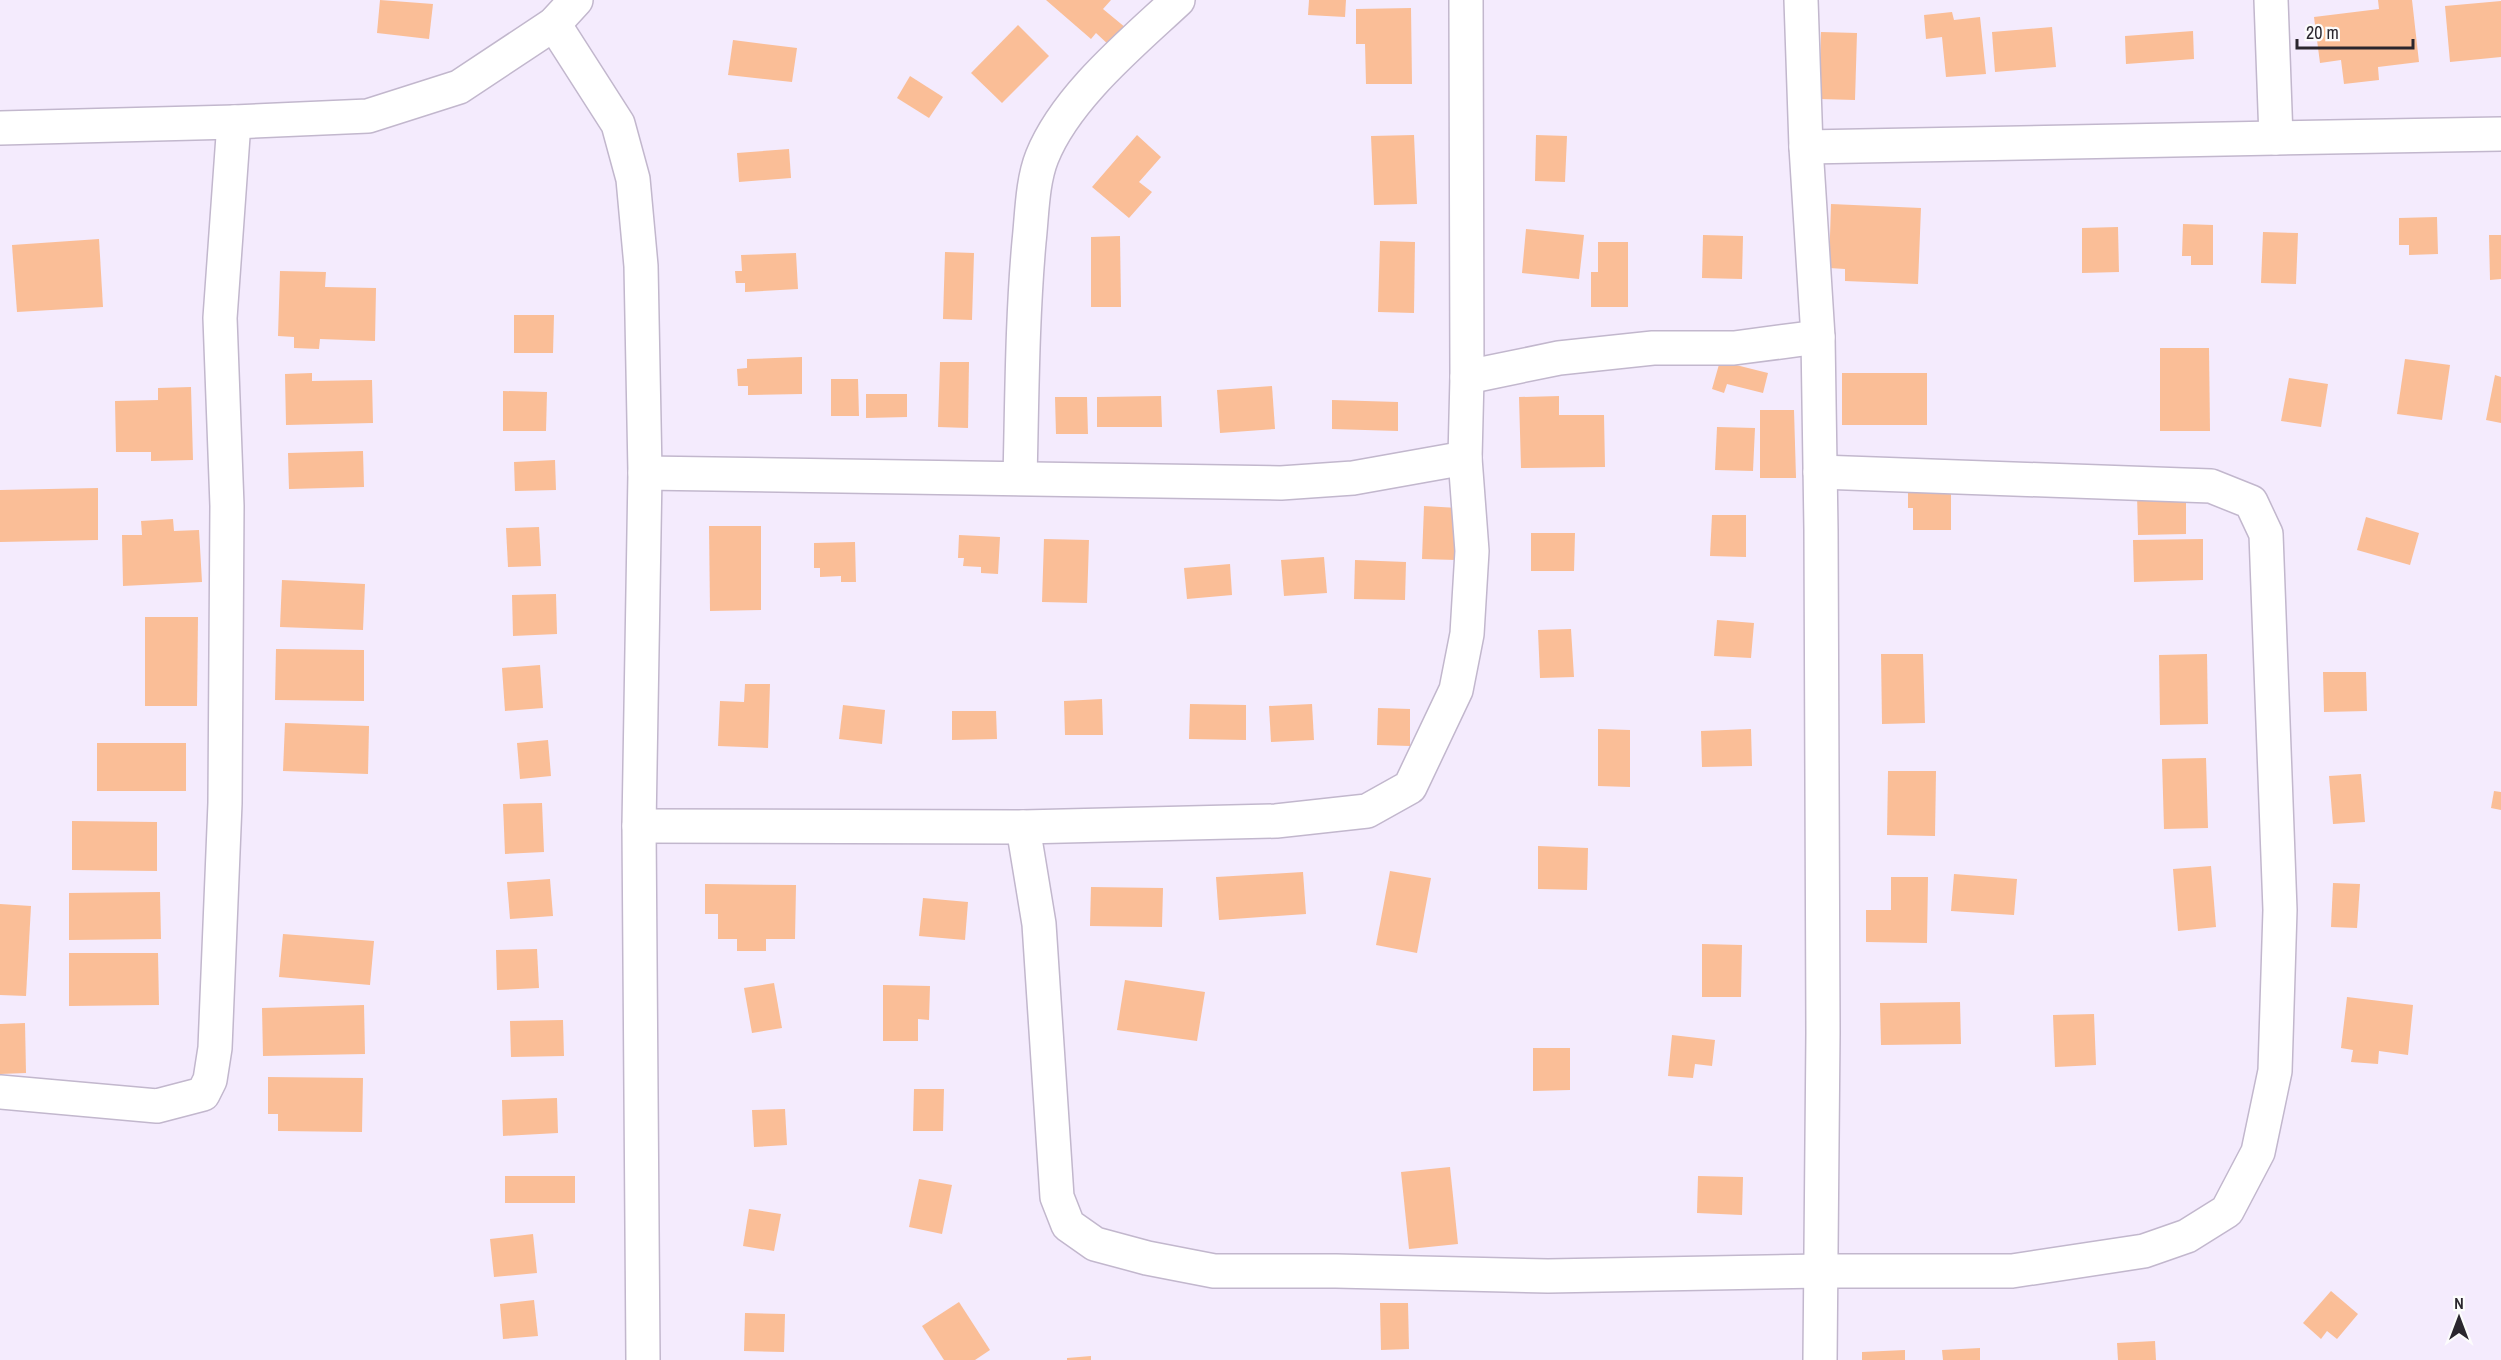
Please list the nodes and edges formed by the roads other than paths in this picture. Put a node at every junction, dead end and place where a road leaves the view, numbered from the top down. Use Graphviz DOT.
graph roads {
  1 [pos="576,0"];
  2 [pos="1178,0"];
  3 [pos="1466,0"];
  4 [pos="1801,0"];
  5 [pos="2271,0"];
  6 [pos="554,24"];
  7 [pos="234,122"];
  8 [pos="0,128"];
  9 [pos="2501,134"];
  10 [pos="2276,138"];
  11 [pos="1806,147"];
  12 [pos="1818,337"];
  13 [pos="1467,377"];
  14 [pos="1465,458"];
  15 [pos="1820,472"];
  16 [pos="645,473"];
  17 [pos="1020,478"];
  18 [pos="639,826"];
  19 [pos="1023,827"];
  20 [pos="0,1092"];
  21 [pos="1821,1271"];
  22 [pos="643,1360"];
  23 [pos="1820,1360"];
  1 -- 6 [label="street"];
  2 -- 17 [label="street"];
  3 -- 13 [label="street"];
  4 -- 11 [label="street"];
  5 -- 10 [label="street"];
  6 -- 7 [label="street"];
  6 -- 16 [label="street"];
  7 -- 8 [label="street"];
  7 -- 20 [label="street"];
  9 -- 10 [label="street"];
  10 -- 11 [label="street"];
  11 -- 12 [label="street"];
  12 -- 13 [label="street"];
  12 -- 15 [label="street"];
  13 -- 14 [label="street"];
  14 -- 17 [label="street"];
  14 -- 19 [label="street"];
  15 -- 21 [label="street"];
  15 -- 21 [label="street"];
  16 -- 17 [label="street"];
  16 -- 18 [label="street"];
  18 -- 19 [label="street"];
  18 -- 22 [label="street"];
  19 -- 21 [label="street"];
  21 -- 23 [label="street"];
}
